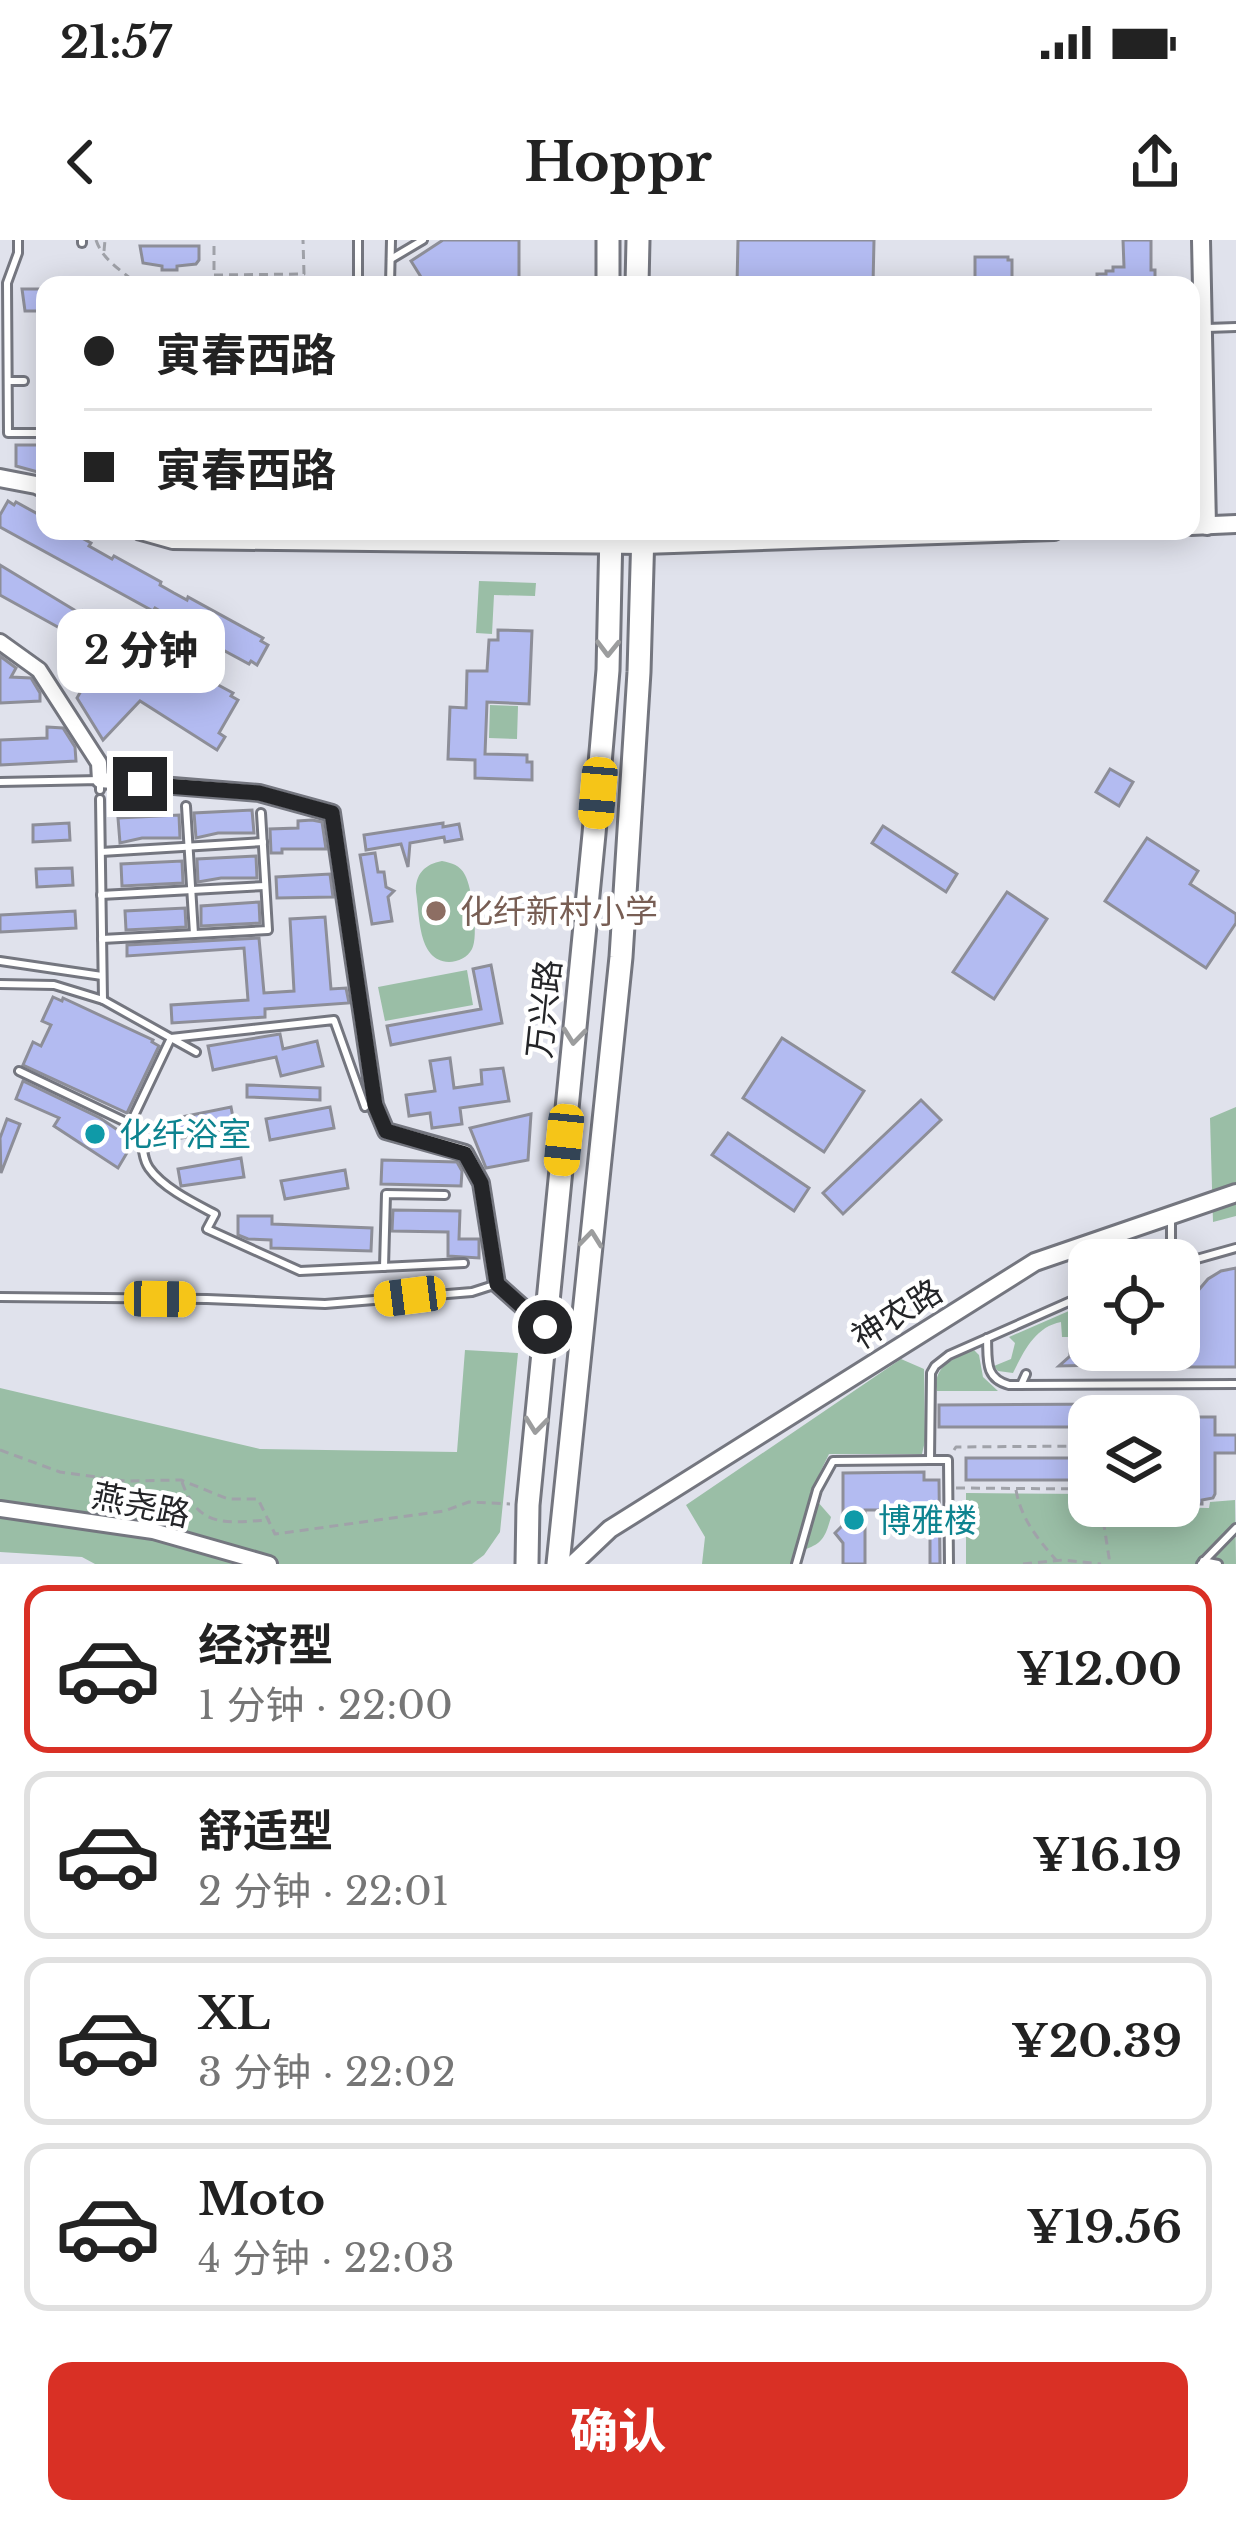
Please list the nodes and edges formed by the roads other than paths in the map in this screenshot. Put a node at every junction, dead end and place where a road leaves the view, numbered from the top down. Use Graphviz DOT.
graph roads {
  1 [pos="18,240"];
  2 [pos="358,240"];
  3 [pos="423,240"];
  4 [pos="608,240"];
  5 [pos="638,240"];
  6 [pos="1201,240"];
  7 [pos="393,242"];
  8 [pos="391,259"];
  9 [pos="358,276"];
  10 [pos="390,276"];
  11 [pos="608,276"];
  12 [pos="637,276"];
  13 [pos="1236,327"];
  14 [pos="1203,328"];
  15 [pos="8,381"];
  16 [pos="24,381"];
  17 [pos="36,433"];
  18 [pos="1200,476"];
  19 [pos="0,478"];
  20 [pos="36,485"];
  21 [pos="1236,524"];
  22 [pos="1200,526"];
  23 [pos="611,540"];
  24 [pos="643,540"];
  25 [pos="0,642"];
  26 [pos="0,782"];
  27 [pos="100,790"];
  28 [pos="186,806"];
  29 [pos="261,813"];
  30 [pos="263,842"];
  31 [pos="188,847"];
  32 [pos="100,852"];
  33 [pos="265,886"];
  34 [pos="191,890"];
  35 [pos="101,895"];
  36 [pos="194,934"];
  37 [pos="102,939"];
  38 [pos="0,961"];
  39 [pos="102,976"];
  40 [pos="0,984"];
  41 [pos="103,1000"];
  42 [pos="171,1038"];
  43 [pos="196,1052"];
  44 [pos="19,1071"];
  45 [pos="365,1106"];
  46 [pos="130,1124"];
  47 [pos="1236,1192"];
  48 [pos="445,1195"];
  49 [pos="1171,1215"];
  50 [pos="1173,1239"];
  51 [pos="1236,1248"];
  52 [pos="1200,1256"];
  53 [pos="464,1263"];
  54 [pos="384,1267"];
  55 [pos="497,1284"];
  56 [pos="0,1297"];
  57 [pos="1068,1302"];
  58 [pos="545,1327"];
  59 [pos="987,1338"];
  60 [pos="1026,1374"];
  61 [pos="1236,1384"];
  62 [pos="1021,1385"];
  63 [pos="930,1460"];
  64 [pos="0,1508"];
  65 [pos="1236,1528"];
  66 [pos="524,1562"];
  67 [pos="563,1563"];
  68 [pos="1202,1563"];
  69 [pos="269,1564"];
  70 [pos="796,1564"];
  71 [pos="949,1564"];
  72 [pos="1217,1564"];
  1 -- 15 [label="lane"];
  2 -- 9 [label="lane"];
  3 -- 8 [label="lane"];
  4 -- 11 [label="main road"];
  5 -- 12 [label="main road"];
  6 -- 14 [label="street"];
  7 -- 8 [label="lane"];
  8 -- 10 [label="lane"];
  13 -- 14 [label="lane"];
  14 -- 18 [label="street"];
  15 -- 16 [label="lane"];
  15 -- 17 [label="lane"];
  19 -- 20 [label="street"];
  21 -- 22 [label="street"];
  23 -- 58 [label="main road, 万兴路, one-way"];
  67 -- 24 [label="main road, one-way"];
  25 -- 27 [label="street"];
  26 -- 27 [label="lane"];
  27 -- 32 [label="lane"];
  27 -- 55 [label="street"];
  28 -- 31 [label="lane"];
  29 -- 30 [label="lane"];
  30 -- 31 [label="lane"];
  30 -- 33 [label="lane"];
  31 -- 32 [label="lane"];
  31 -- 34 [label="lane"];
  32 -- 35 [label="lane"];
  33 -- 34 [label="lane"];
  33 -- 36 [label="lane"];
  34 -- 35 [label="lane"];
  34 -- 36 [label="lane"];
  35 -- 37 [label="lane"];
  36 -- 37 [label="lane"];
  37 -- 39 [label="lane"];
  38 -- 39 [label="lane"];
  39 -- 41 [label="lane"];
  40 -- 41 [label="lane"];
  41 -- 42 [label="lane"];
  42 -- 43 [label="lane"];
  42 -- 45 [label="lane"];
  42 -- 46 [label="lane"];
  44 -- 46 [label="lane"];
  46 -- 54 [label="lane"];
  47 -- 49 [label="street, 神农路"];
  48 -- 54 [label="lane"];
  49 -- 50 [label="lane"];
  49 -- 67 [label="street, 神农路"];
  51 -- 52 [label="lane"];
  53 -- 54 [label="lane"];
  55 -- 56 [label="lane"];
  55 -- 58 [label="street"];
  57 -- 59 [label="lane"];
  58 -- 66 [label="main road, 万兴路, one-way"];
  59 -- 62 [label="lane"];
  59 -- 63 [label="lane"];
  60 -- 62 [label="lane"];
  61 -- 62 [label="lane"];
  63 -- 70 [label="lane"];
  63 -- 71 [label="lane"];
  64 -- 69 [label="street, 燕尧路"];
  65 -- 68 [label="lane"];
  66 -- 67 [label="street"];
  68 -- 72 [label="lane"];
}
